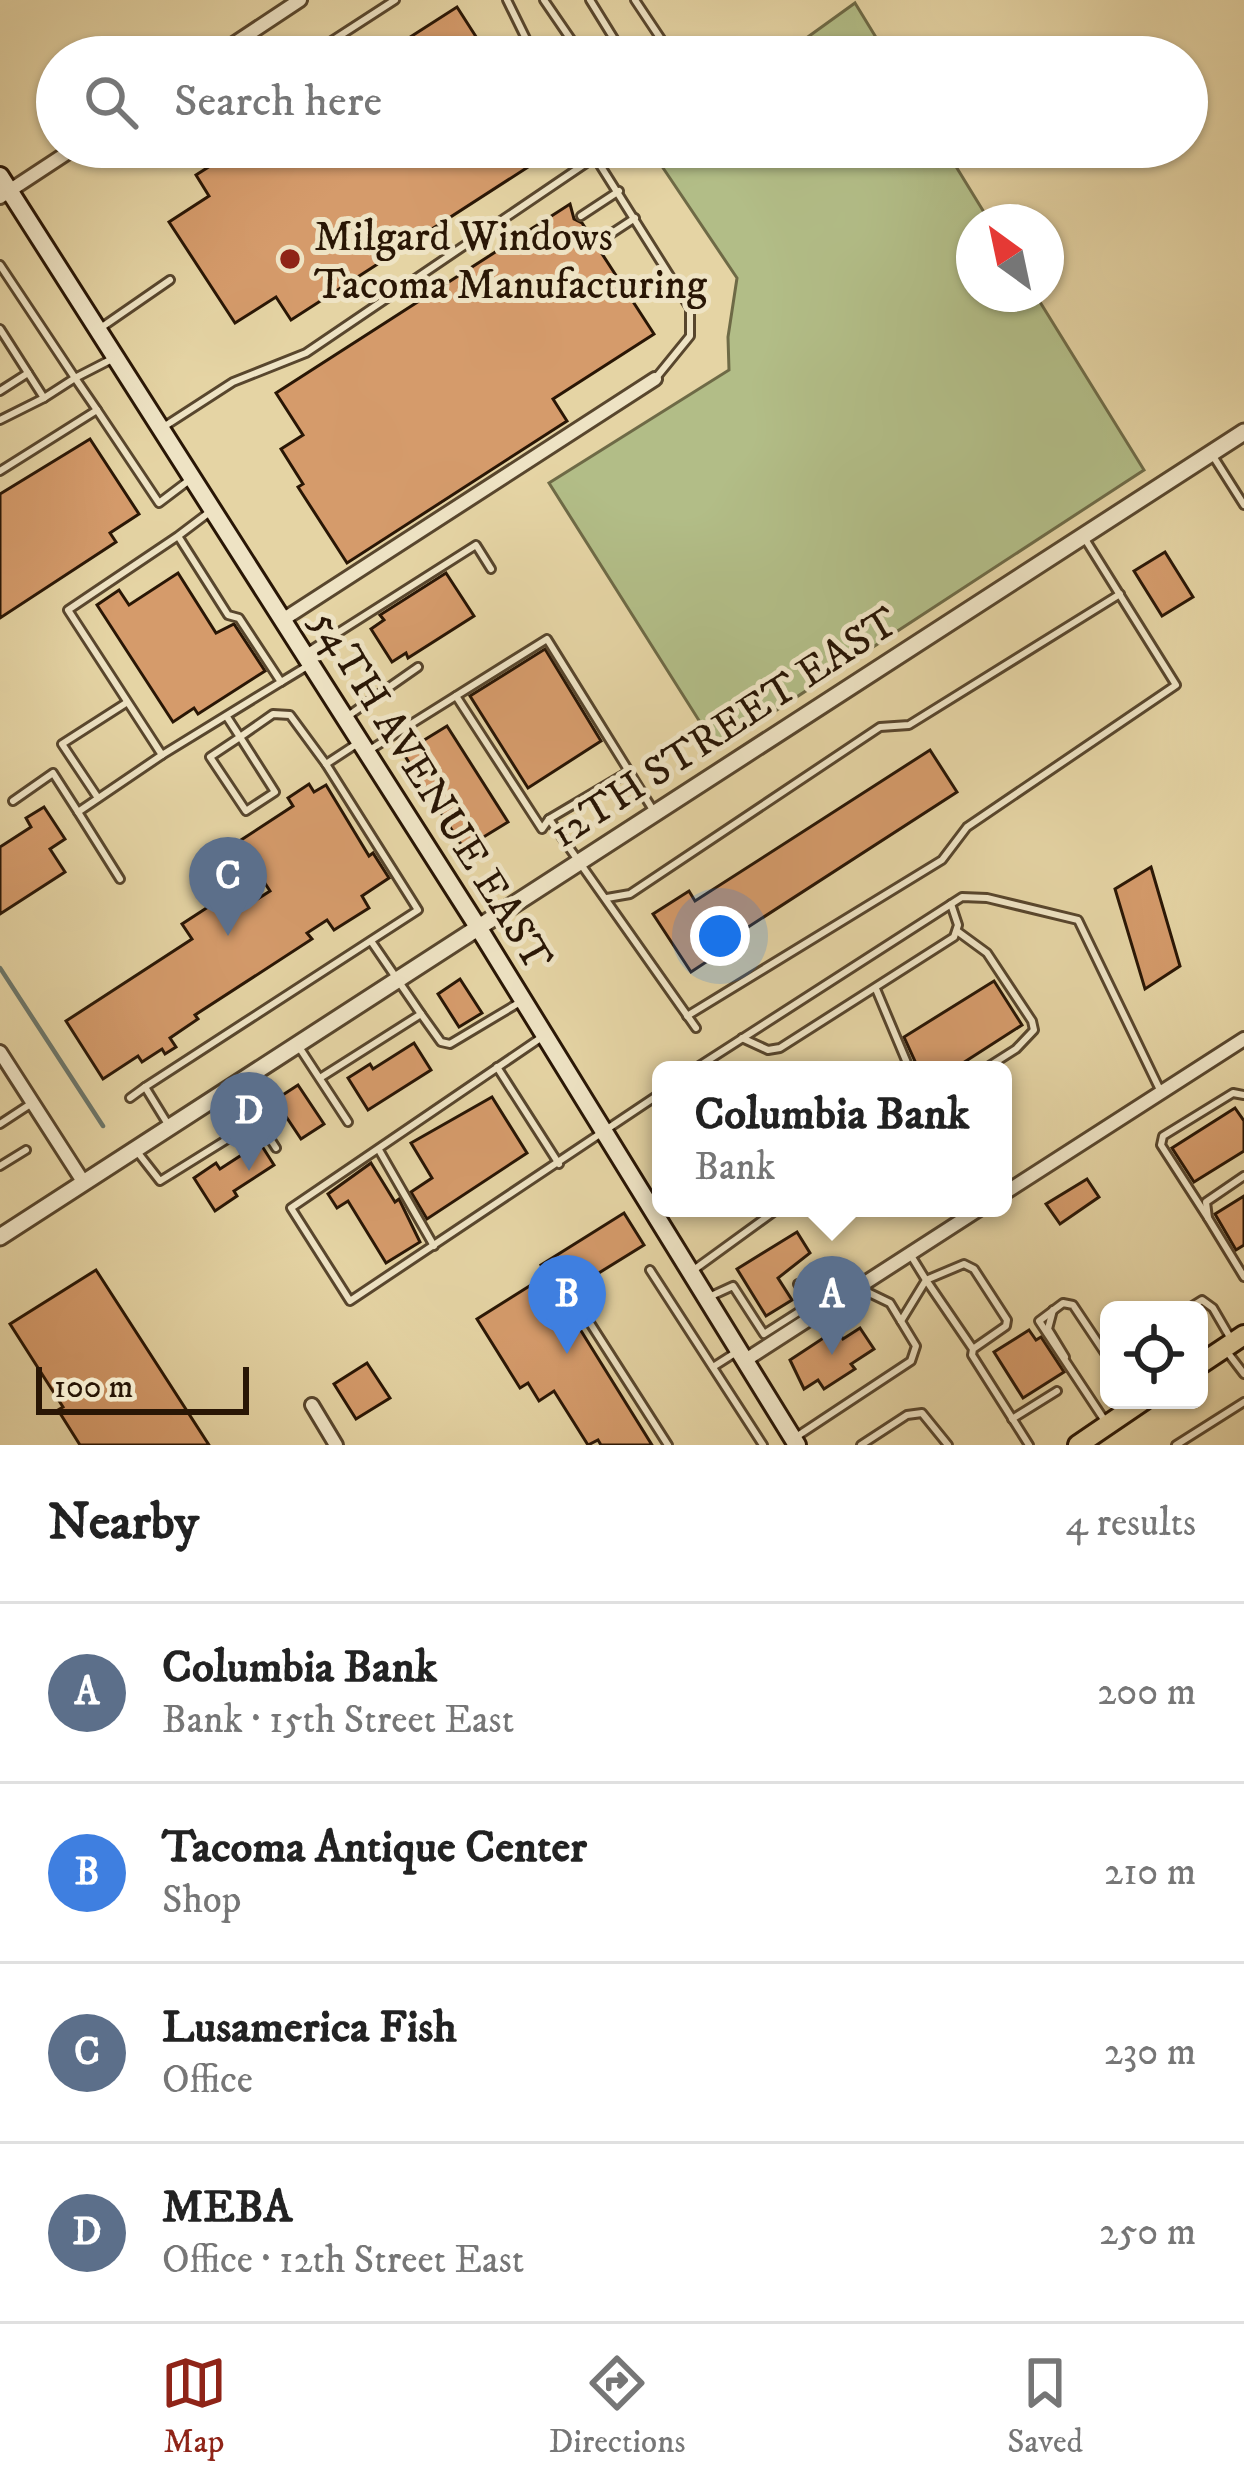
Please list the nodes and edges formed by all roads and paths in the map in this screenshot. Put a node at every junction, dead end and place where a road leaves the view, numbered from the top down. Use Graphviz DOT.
graph roads {
  1 [pos="395,0"];
  2 [pos="507,0"];
  3 [pos="544,0"];
  4 [pos="590,0"];
  5 [pos="646,0"];
  6 [pos="294,2"];
  7 [pos="637,3"];
  8 [pos="245,36"];
  9 [pos="339,36"];
  10 [pos="525,36"];
  11 [pos="569,36"];
  12 [pos="612,36"];
  13 [pos="659,36"];
  14 [pos="39,168"];
  15 [pos="579,168"];
  16 [pos="603,168"];
  17 [pos="3,188"];
  18 [pos="619,191"];
  19 [pos="581,216"];
  20 [pos="635,218"];
  21 [pos="600,241"];
  22 [pos="0,266"];
  23 [pos="170,280"];
  24 [pos="0,329"];
  25 [pos="100,329"];
  26 [pos="117,356"];
  27 [pos="28,373"];
  28 [pos="75,379"];
  29 [pos="655,379"];
  30 [pos="0,391"];
  31 [pos="44,398"];
  32 [pos="98,410"];
  33 [pos="0,420"];
  34 [pos="162,428"];
  35 [pos="1244,432"];
  36 [pos="1211,453"];
  37 [pos="0,471"];
  38 [pos="194,477"];
  39 [pos="1243,501"];
  40 [pos="214,508"];
  41 [pos="178,536"];
  42 [pos="1083,536"];
  43 [pos="491,569"];
  44 [pos="1120,594"];
  45 [pos="284,619"];
  46 [pos="309,658"];
  47 [pos="418,667"];
  48 [pos="281,682"];
  49 [pos="456,697"];
  50 [pos="128,702"];
  51 [pos="226,717"];
  52 [pos="346,717"];
  53 [pos="240,737"];
  54 [pos="365,746"];
  55 [pos="162,755"];
  56 [pos="326,764"];
  57 [pos="630,771"];
  58 [pos="98,798"];
  59 [pos="13,801"];
  60 [pos="78,812"];
  61 [pos="655,813"];
  62 [pos="550,819"];
  63 [pos="578,863"];
  64 [pos="120,879"];
  65 [pos="607,898"];
  66 [pos="951,904"];
  67 [pos="478,927"];
  68 [pos="957,931"];
  69 [pos="371,941"];
  70 [pos="398,978"];
  71 [pos="876,989"];
  72 [pos="523,1000"];
  73 [pos="422,1014"];
  74 [pos="687,1016"];
  75 [pos="695,1028"];
  76 [pos="544,1035"];
  77 [pos="742,1038"];
  78 [pos="1244,1039"];
  79 [pos="297,1044"];
  80 [pos="0,1052"];
  81 [pos="707,1060"];
  82 [pos="906,1061"];
  83 [pos="996,1061"];
  84 [pos="497,1067"];
  85 [pos="320,1078"];
  86 [pos="238,1081"];
  87 [pos="145,1088"];
  88 [pos="1161,1092"];
  89 [pos="1244,1095"];
  90 [pos="130,1097"];
  91 [pos="652,1100"];
  92 [pos="32,1103"];
  93 [pos="258,1120"];
  94 [pos="348,1122"];
  95 [pos="0,1124"];
  96 [pos="170,1126"];
  97 [pos="605,1134"];
  98 [pos="276,1148"];
  99 [pos="135,1149"];
  100 [pos="378,1149"];
  101 [pos="26,1150"];
  102 [pos="559,1164"];
  103 [pos="0,1166"];
  104 [pos="1244,1176"];
  105 [pos="84,1183"];
  106 [pos="1012,1188"];
  107 [pos="652,1211"];
  108 [pos="656,1217"];
  109 [pos="767,1217"];
  110 [pos="967,1217"];
  111 [pos="1208,1218"];
  112 [pos="0,1237"];
  113 [pos="434,1246"];
  114 [pos="910,1254"];
  115 [pos="650,1270"];
  116 [pos="690,1273"];
  117 [pos="1243,1274"];
  118 [pos="926,1280"];
  119 [pos="798,1284"];
  120 [pos="858,1287"];
  121 [pos="706,1299"];
  122 [pos="1208,1304"];
  123 [pos="814,1309"];
  124 [pos="583,1312"];
  125 [pos="901,1321"];
  126 [pos="1234,1342"];
  127 [pos="1100,1346"];
  128 [pos="973,1349"];
  129 [pos="740,1356"];
  130 [pos="1208,1359"];
  131 [pos="712,1367"];
  132 [pos="1244,1374"];
  133 [pos="1057,1391"];
  134 [pos="1244,1402"];
  135 [pos="312,1405"];
  136 [pos="1128,1409"];
  137 [pos="1012,1419"];
  138 [pos="1108,1426"];
  139 [pos="795,1442"];
  140 [pos="337,1445"];
  141 [pos="668,1445"];
  142 [pos="763,1445"];
  143 [pos="861,1445"];
  144 [pos="948,1445"];
  145 [pos="1029,1445"];
  146 [pos="1078,1445"];
  147 [pos="1176,1445"];
  1 -- 9 [label="lane"];
  2 -- 10 [label="lane"];
  3 -- 11 [label="lane"];
  4 -- 12 [label="lane"];
  5 -- 7 [label="lane"];
  6 -- 8 [label="street"];
  7 -- 13 [label="lane"];
  14 -- 17 [label="street"];
  15 -- 34 [label="lane"];
  16 -- 18 [label="lane"];
  17 -- 25 [label="main road, 54TH AVENUE EAST"];
  18 -- 19 [label="lane"];
  18 -- 20 [label="lane"];
  20 -- 21 [label="lane"];
  20 -- 29 [label="lane"];
  22 -- 28 [label="lane"];
  23 -- 25 [label="lane"];
  24 -- 27 [label="lane"];
  25 -- 26 [label="main road, 54TH AVENUE EAST"];
  26 -- 28 [label="lane"];
  26 -- 34 [label="main road, 54TH AVENUE EAST"];
  27 -- 30 [label="lane"];
  27 -- 31 [label="lane"];
  28 -- 31 [label="lane"];
  28 -- 32 [label="lane"];
  29 -- 45 [label="street"];
  31 -- 33 [label="lane"];
  32 -- 37 [label="lane"];
  32 -- 38 [label="lane"];
  34 -- 38 [label="main road, 54TH AVENUE EAST"];
  35 -- 36 [label="street, 12TH STREET EAST"];
  36 -- 39 [label="lane"];
  36 -- 42 [label="street, 12TH STREET EAST"];
  38 -- 40 [label="main road, 54TH AVENUE EAST"];
  40 -- 41 [label="lane"];
  40 -- 45 [label="main road, 54TH AVENUE EAST"];
  41 -- 48 [label="lane"];
  41 -- 50 [label="lane"];
  42 -- 44 [label="lane"];
  42 -- 61 [label="street, 12TH STREET EAST"];
  43 -- 46 [label="lane"];
  44 -- 65 [label="lane"];
  44 -- 74 [label="lane"];
  45 -- 46 [label="main road, 54TH AVENUE EAST"];
  46 -- 48 [label="lane"];
  46 -- 52 [label="main road, 54TH AVENUE EAST"];
  47 -- 52 [label="lane"];
  48 -- 51 [label="lane"];
  49 -- 54 [label="lane"];
  49 -- 57 [label="lane"];
  49 -- 62 [label="lane"];
  50 -- 55 [label="lane"];
  50 -- 58 [label="lane"];
  51 -- 53 [label="lane"];
  51 -- 55 [label="lane"];
  52 -- 54 [label="main road, 54TH AVENUE EAST"];
  53 -- 53 [label="lane"];
  53 -- 56 [label="lane"];
  54 -- 56 [label="lane"];
  54 -- 67 [label="main road, 54TH AVENUE EAST"];
  55 -- 58 [label="lane"];
  56 -- 69 [label="lane"];
  57 -- 61 [label="lane"];
  57 -- 62 [label="lane"];
  58 -- 60 [label="lane"];
  59 -- 60 [label="lane"];
  60 -- 64 [label="lane"];
  61 -- 63 [label="street, 12TH STREET EAST"];
  62 -- 63 [label="lane"];
  63 -- 65 [label="lane"];
  63 -- 67 [label="street, 12TH STREET EAST"];
  65 -- 74 [label="lane"];
  66 -- 68 [label="lane"];
  66 -- 77 [label="lane"];
  66 -- 88 [label="lane"];
  67 -- 70 [label="street, 12TH STREET EAST"];
  67 -- 72 [label="main road, 54TH AVENUE EAST"];
  68 -- 71 [label="lane"];
  68 -- 83 [label="lane"];
  69 -- 70 [label="lane"];
  69 -- 87 [label="lane"];
  70 -- 73 [label="lane"];
  70 -- 79 [label="street, 12TH STREET EAST"];
  71 -- 77 [label="lane"];
  71 -- 82 [label="lane"];
  72 -- 73 [label="lane"];
  72 -- 76 [label="main road, 54TH AVENUE EAST"];
  73 -- 85 [label="lane"];
  74 -- 75 [label="lane"];
  76 -- 84 [label="lane"];
  76 -- 97 [label="main road, 54TH AVENUE EAST"];
  77 -- 81 [label="lane"];
  78 -- 88 [label="street"];
  79 -- 85 [label="lane"];
  79 -- 86 [label="street, 12TH STREET EAST"];
  80 -- 92 [label="street"];
  84 -- 100 [label="lane"];
  84 -- 102 [label="lane"];
  85 -- 94 [label="lane"];
  86 -- 93 [label="lane"];
  86 -- 96 [label="street, 12TH STREET EAST"];
  87 -- 90 [label="lane"];
  87 -- 96 [label="lane"];
  88 -- 106 [label="street"];
  89 -- 111 [label="lane"];
  91 -- 97 [label="lane"];
  92 -- 95 [label="lane"];
  92 -- 105 [label="street"];
  93 -- 98 [label="lane"];
  93 -- 99 [label="lane"];
  96 -- 99 [label="street, 12TH STREET EAST"];
  97 -- 102 [label="lane"];
  97 -- 107 [label="main road, 54TH AVENUE EAST"];
  99 -- 105 [label="street, 12TH STREET EAST"];
  100 -- 113 [label="lane"];
  100 -- 113 [label="lane"];
  101 -- 103 [label="lane"];
  102 -- 113 [label="lane"];
  104 -- 111 [label="lane"];
  105 -- 112 [label="street, 12TH STREET EAST"];
  108 -- 116 [label="main road, 54TH AVENUE EAST"];
  109 -- 116 [label="lane"];
  110 -- 114 [label="street"];
  111 -- 117 [label="lane"];
  114 -- 118 [label="lane"];
  114 -- 120 [label="street"];
  115 -- 131 [label="lane"];
  116 -- 121 [label="main road, 54TH AVENUE EAST"];
  118 -- 125 [label="lane"];
  118 -- 128 [label="lane"];
  118 -- 128 [label="lane"];
  119 -- 123 [label="lane"];
  120 -- 123 [label="street"];
  120 -- 125 [label="lane"];
  121 -- 123 [label="lane"];
  121 -- 129 [label="main road, 54TH AVENUE EAST"];
  122 -- 126 [label="lane"];
  123 -- 129 [label="street"];
  124 -- 141 [label="lane"];
  125 -- 139 [label="lane"];
  126 -- 130 [label="main road"];
  126 -- 132 [label="lane"];
  127 -- 138 [label="lane"];
  128 -- 137 [label="lane"];
  129 -- 131 [label="lane"];
  129 -- 139 [label="main road, 54TH AVENUE EAST"];
  131 -- 142 [label="lane"];
  133 -- 137 [label="lane"];
  134 -- 147 [label="lane"];
  135 -- 140 [label="street"];
  136 -- 138 [label="main road"];
  137 -- 145 [label="lane"];
  138 -- 146 [label="main road"];
  143 -- 144 [label="lane"];
}
